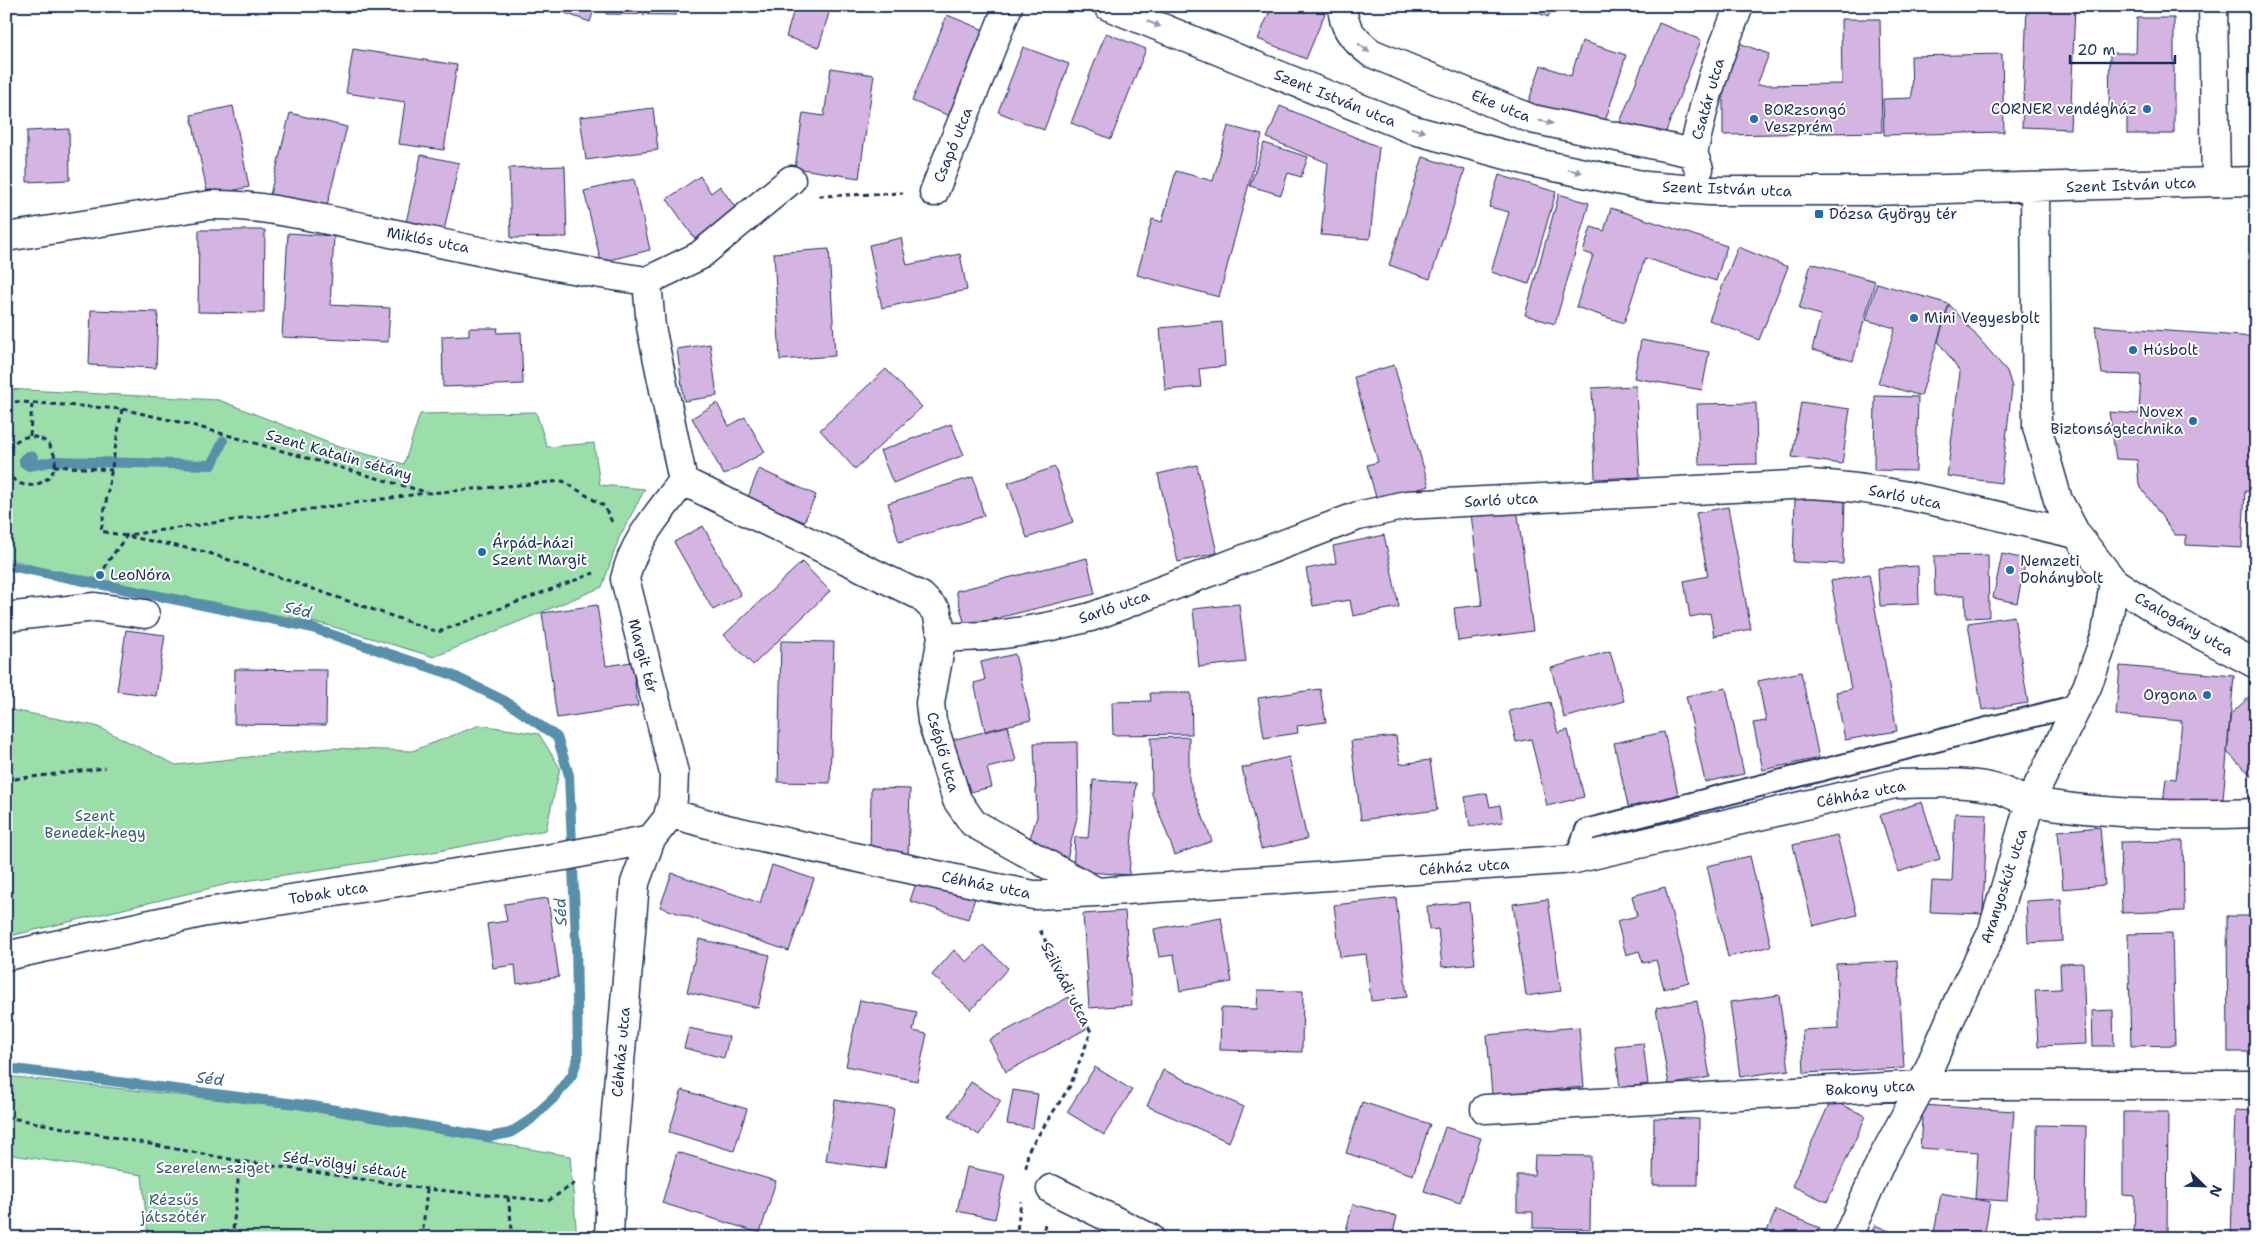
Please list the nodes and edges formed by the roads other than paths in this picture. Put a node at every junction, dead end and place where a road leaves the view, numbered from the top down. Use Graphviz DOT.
graph roads {
  1 [pos="1008,6"];
  2 [pos="1108,6"];
  3 [pos="1343,6"];
  4 [pos="1740,6"];
  5 [pos="2213,6"];
  6 [pos="1692,153"];
  7 [pos="2216,182"];
  8 [pos="2256,182"];
  9 [pos="785,185"];
  10 [pos="2035,188"];
  11 [pos="1709,191"];
  12 [pos="934,192"];
  13 [pos="6,237"];
  14 [pos="647,281"];
  15 [pos="683,482"];
  16 [pos="2076,534"];
  17 [pos="2114,582"];
  18 [pos="145,614"];
  19 [pos="6,617"];
  20 [pos="942,637"];
  21 [pos="2256,664"];
  22 [pos="2078,705"];
  23 [pos="2030,802"];
  24 [pos="669,813"];
  25 [pos="2256,814"];
  26 [pos="651,839"];
  27 [pos="1575,859"];
  28 [pos="1097,892"];
  29 [pos="6,956"];
  30 [pos="1922,1085"];
  31 [pos="2256,1085"];
  32 [pos="1485,1109"];
  33 [pos="1051,1189"];
  34 [pos="609,1238"];
  35 [pos="1150,1238"];
  36 [pos="1847,1238"];
  1 -- 12 [label="street, Csapó utca"];
  2 -- 11 [label="street, Szent István utca, one-way"];
  3 -- 6 [label="street, Eke utca, one-way"];
  4 -- 6 [label="street, Csatár utca"];
  5 -- 7 [label="street"];
  6 -- 11 [label="street, Csatár utca"];
  7 -- 8 [label="street, Szent István utca"];
  7 -- 10 [label="street, Szent István utca"];
  9 -- 14 [label="street"];
  10 -- 11 [label="street, Szent István utca"];
  10 -- 16 [label="street"];
  13 -- 14 [label="street, Miklós utca"];
  14 -- 15 [label="street"];
  15 -- 20 [label="street, Cséplő utca"];
  15 -- 24 [label="street, Margit tér"];
  16 -- 17 [label="street"];
  16 -- 20 [label="street, Sarló utca"];
  17 -- 21 [label="street, Csalogány utca"];
  17 -- 22 [label="street, Aranyoskút utca"];
  18 -- 19 [label="street"];
  20 -- 28 [label="street, Cséplő utca"];
  22 -- 23 [label="street, Aranyoskút utca"];
  22 -- 27 [label="lane"];
  23 -- 25 [label="street, Céhház utca"];
  23 -- 27 [label="street, Céhház utca"];
  23 -- 30 [label="street, Aranyoskút utca"];
  24 -- 26 [label="street, Margit tér"];
  24 -- 28 [label="street, Céhház utca"];
  26 -- 29 [label="street, Tobak utca"];
  26 -- 34 [label="street, Céhház utca"];
  27 -- 28 [label="street, Céhház utca"];
  30 -- 31 [label="street, Bakony utca"];
  30 -- 32 [label="street, Bakony utca"];
  30 -- 36 [label="street, Aranyoskút utca"];
  33 -- 35 [label="street"];
}
